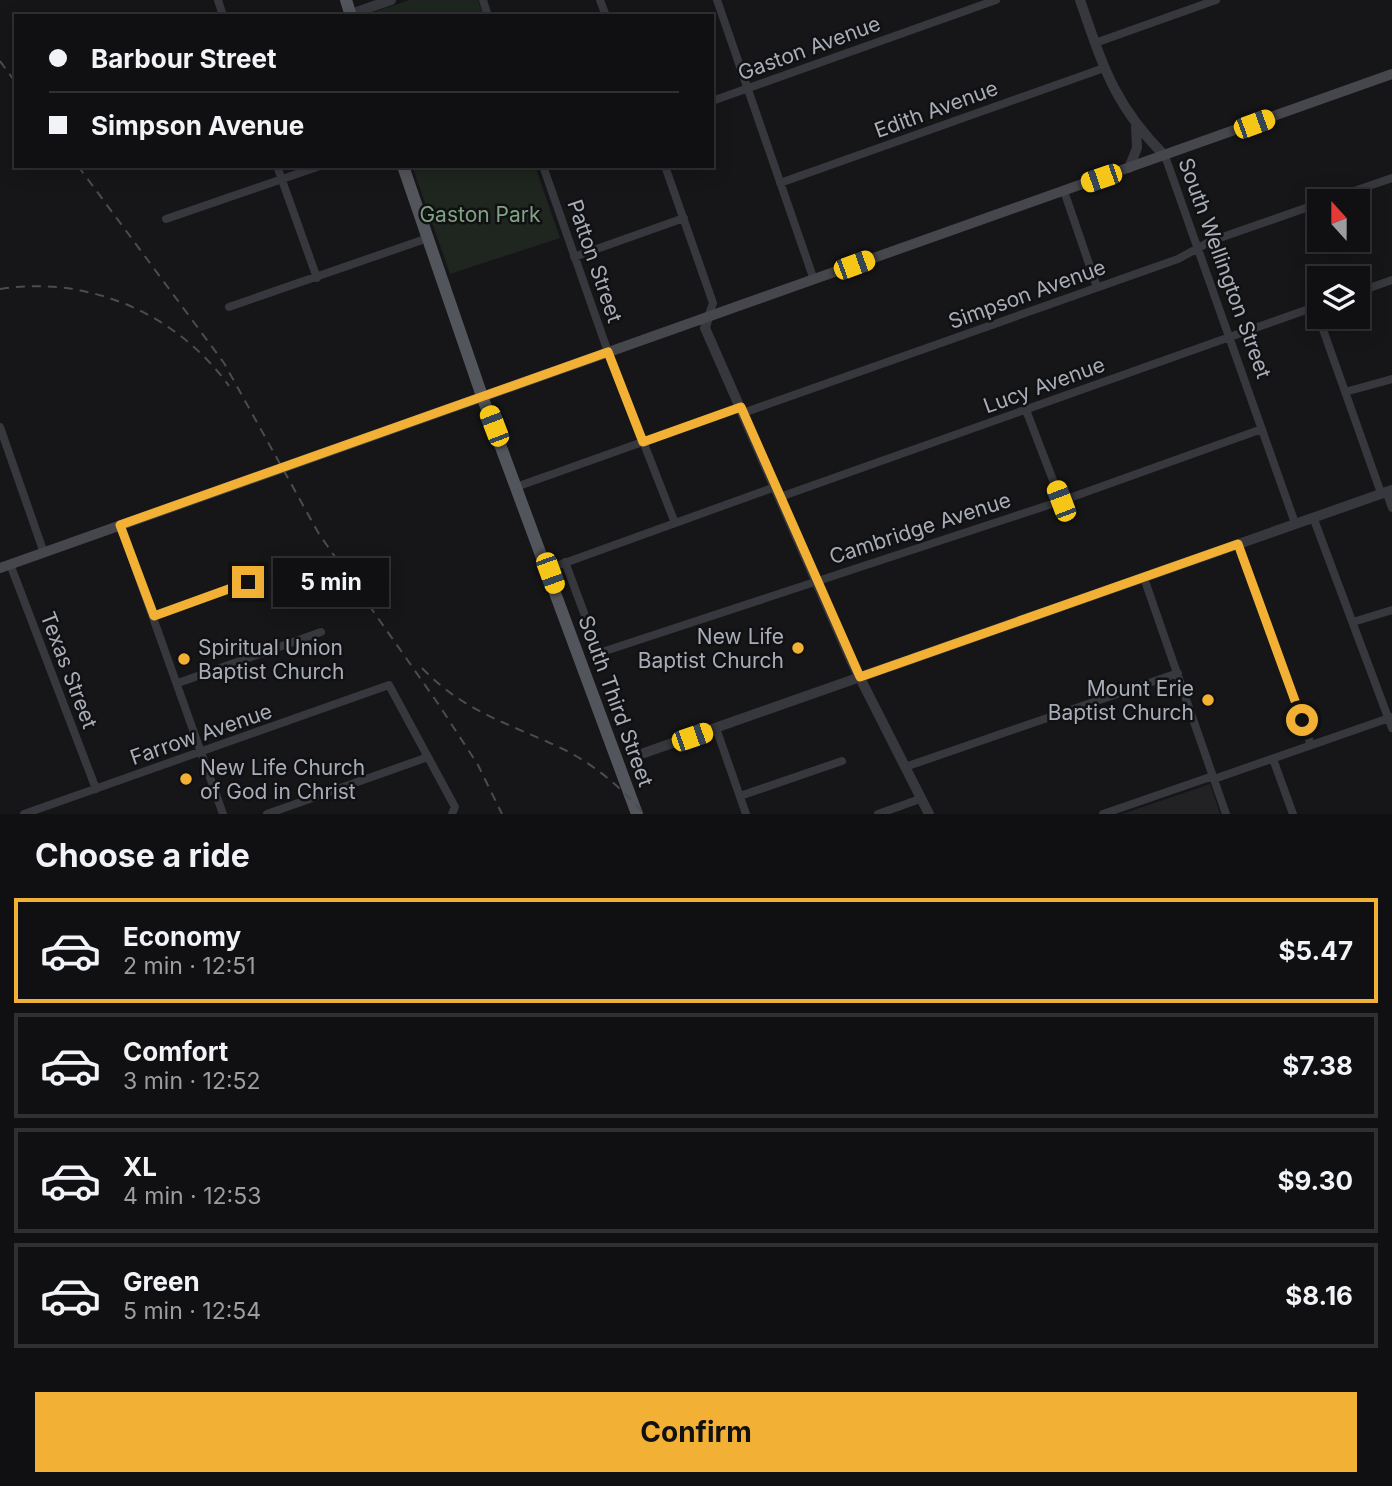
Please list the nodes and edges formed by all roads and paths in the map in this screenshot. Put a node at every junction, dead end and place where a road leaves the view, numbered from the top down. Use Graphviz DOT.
graph roads {
  1 [pos="391,0"];
  2 [pos="717,0"];
  3 [pos="996,0"];
  4 [pos="1080,0"];
  5 [pos="1216,0"];
  6 [pos="352,14"];
  7 [pos="1095,43"];
  8 [pos="1104,68"];
  9 [pos="1392,75"];
  10 [pos="747,88"];
  11 [pos="714,100"];
  12 [pos="1136,127"];
  13 [pos="1165,156"];
  14 [pos="278,168"];
  15 [pos="315,168"];
  16 [pos="404,168"];
  17 [pos="544,168"];
  18 [pos="666,168"];
  19 [pos="1129,168"];
  20 [pos="1392,178"];
  21 [pos="282,180"];
  22 [pos="780,183"];
  23 [pos="1360,189"];
  24 [pos="1064,191"];
  25 [pos="1307,208"];
  26 [pos="684,218"];
  27 [pos="166,219"];
  28 [pos="428,239"];
  29 [pos="1197,248"];
  30 [pos="574,257"];
  31 [pos="317,278"];
  32 [pos="814,280"];
  33 [pos="1392,280"];
  34 [pos="1097,287"];
  35 [pos="1370,288"];
  36 [pos="229,307"];
  37 [pos="1307,310"];
  38 [pos="708,317"];
  39 [pos="1324,329"];
  40 [pos="1230,338"];
  41 [pos="608,352"];
  42 [pos="1392,379"];
  43 [pos="1345,392"];
  44 [pos="482,396"];
  45 [pos="742,410"];
  46 [pos="1026,410"];
  47 [pos="0,427"];
  48 [pos="1262,429"];
  49 [pos="643,442"];
  50 [pos="516,487"];
  51 [pos="775,487"];
  52 [pos="1386,491"];
  53 [pos="780,497"];
  54 [pos="1061,501"];
  55 [pos="1392,508"];
  56 [pos="1313,517"];
  57 [pos="674,523"];
  58 [pos="1295,523"];
  59 [pos="120,525"];
  60 [pos="1238,544"];
  61 [pos="44,553"];
  62 [pos="565,562"];
  63 [pos="5,566"];
  64 [pos="263,570"];
  65 [pos="549,571"];
  66 [pos="1144,578"];
  67 [pos="817,580"];
  68 [pos="1392,610"];
  69 [pos="154,616"];
  70 [pos="1353,622"];
  71 [pos="321,632"];
  72 [pos="1178,673"];
  73 [pos="860,677"];
  74 [pos="178,683"];
  75 [pos="1390,717"];
  76 [pos="716,728"];
  77 [pos="1392,728"];
  78 [pos="1311,745"];
  79 [pos="203,752"];
  80 [pos="644,753"];
  81 [pos="428,757"];
  82 [pos="1273,759"];
  83 [pos="842,761"];
  84 [pos="905,767"];
  85 [pos="1214,778"];
  86 [pos="96,789"];
  87 [pos="740,796"];
  88 [pos="920,799"];
  89 [pos="453,811"];
  90 [pos="24,814"];
  91 [pos="223,814"];
  92 [pos="267,814"];
  93 [pos="637,814"];
  94 [pos="746,814"];
  95 [pos="878,814"];
  96 [pos="929,814"];
  97 [pos="1102,814"];
  98 [pos="1226,814"];
  99 [pos="1293,814"];
  1 -- 6 [label="street"];
  2 -- 10 [label="street"];
  3 -- 10 [label="street, Gaston Avenue"];
  4 -- 7 [label="street, South Wellington Street"];
  5 -- 7 [label="street"];
  7 -- 8 [label="street, South Wellington Street"];
  8 -- 12 [label="street, South Wellington Street"];
  8 -- 22 [label="street, Edith Avenue"];
  9 -- 13 [label="main road"];
  10 -- 11 [label="street, Gaston Avenue"];
  10 -- 22 [label="street"];
  12 -- 13 [label="street, South Wellington Street"];
  12 -- 19 [label="street"];
  13 -- 19 [label="main road"];
  13 -- 29 [label="street, South Wellington Street"];
  14 -- 21 [label="street"];
  15 -- 21 [label="street"];
  16 -- 28 [label="main road, South Third Street"];
  17 -- 30 [label="street, Patton Street"];
  18 -- 26 [label="street"];
  19 -- 24 [label="main road"];
  20 -- 23 [label="street"];
  21 -- 27 [label="street"];
  21 -- 31 [label="street"];
  22 -- 32 [label="street"];
  24 -- 32 [label="main road"];
  24 -- 34 [label="street"];
  25 -- 29 [label="street, Simpson Avenue"];
  26 -- 30 [label="street"];
  26 -- 38 [label="street"];
  28 -- 31 [label="street"];
  28 -- 44 [label="main road, South Third Street"];
  29 -- 34 [label="street, Simpson Avenue"];
  29 -- 40 [label="street, South Wellington Street"];
  30 -- 41 [label="street, Patton Street"];
  31 -- 36 [label="street"];
  32 -- 38 [label="main road"];
  33 -- 35 [label="street"];
  34 -- 45 [label="street, Simpson Avenue"];
  37 -- 40 [label="street, Lucy Avenue"];
  38 -- 41 [label="main road"];
  38 -- 45 [label="street"];
  39 -- 43 [label="street"];
  40 -- 46 [label="street, Lucy Avenue"];
  40 -- 48 [label="street, South Wellington Street"];
  41 -- 44 [label="main road"];
  41 -- 49 [label="street, Patton Street"];
  42 -- 43 [label="street"];
  43 -- 52 [label="street"];
  44 -- 50 [label="main road, South Third Street"];
  44 -- 59 [label="main road"];
  45 -- 49 [label="street, Simpson Avenue"];
  45 -- 51 [label="street"];
  46 -- 53 [label="street, Lucy Avenue"];
  46 -- 54 [label="street"];
  47 -- 61 [label="street"];
  48 -- 54 [label="street, Cambridge Avenue"];
  48 -- 58 [label="street, South Wellington Street"];
  49 -- 50 [label="street, Simpson Avenue"];
  49 -- 57 [label="street, Patton Street"];
  50 -- 65 [label="main road, South Third Street"];
  51 -- 53 [label="street"];
  51 -- 57 [label="street"];
  52 -- 55 [label="street"];
  52 -- 56 [label="street"];
  53 -- 67 [label="street"];
  54 -- 67 [label="street, Cambridge Avenue"];
  56 -- 58 [label="street"];
  56 -- 70 [label="street"];
  57 -- 62 [label="street"];
  58 -- 60 [label="street"];
  59 -- 61 [label="main road"];
  59 -- 69 [label="street"];
  60 -- 66 [label="street"];
  60 -- 78 [label="street"];
  61 -- 63 [label="main road"];
  62 -- 65 [label="street"];
  62 -- 67 [label="street, Cambridge Avenue"];
  63 -- 86 [label="street, Texas Street"];
  64 -- 69 [label="street"];
  65 -- 93 [label="main road, South Third Street"];
  66 -- 72 [label="street"];
  66 -- 73 [label="street"];
  67 -- 73 [label="street"];
  68 -- 70 [label="street"];
  69 -- 74 [label="street"];
  70 -- 75 [label="street"];
  71 -- 74 [label="street"];
  72 -- 84 [label="street"];
  72 -- 85 [label="street"];
  73 -- 76 [label="street"];
  73 -- 84 [label="street"];
  74 -- 79 [label="street"];
  75 -- 77 [label="street"];
  75 -- 78 [label="street"];
  76 -- 80 [label="street"];
  76 -- 87 [label="street"];
  78 -- 82 [label="street"];
  79 -- 81 [label="street, Farrow Avenue"];
  79 -- 86 [label="street, Farrow Avenue"];
  79 -- 91 [label="street"];
  81 -- 89 [label="street"];
  81 -- 92 [label="street"];
  82 -- 85 [label="street"];
  82 -- 99 [label="street"];
  83 -- 87 [label="street"];
  84 -- 88 [label="street"];
  85 -- 97 [label="street"];
  85 -- 98 [label="street"];
  86 -- 90 [label="street, Farrow Avenue"];
  87 -- 94 [label="street"];
  88 -- 95 [label="street"];
  88 -- 96 [label="street"];
}
